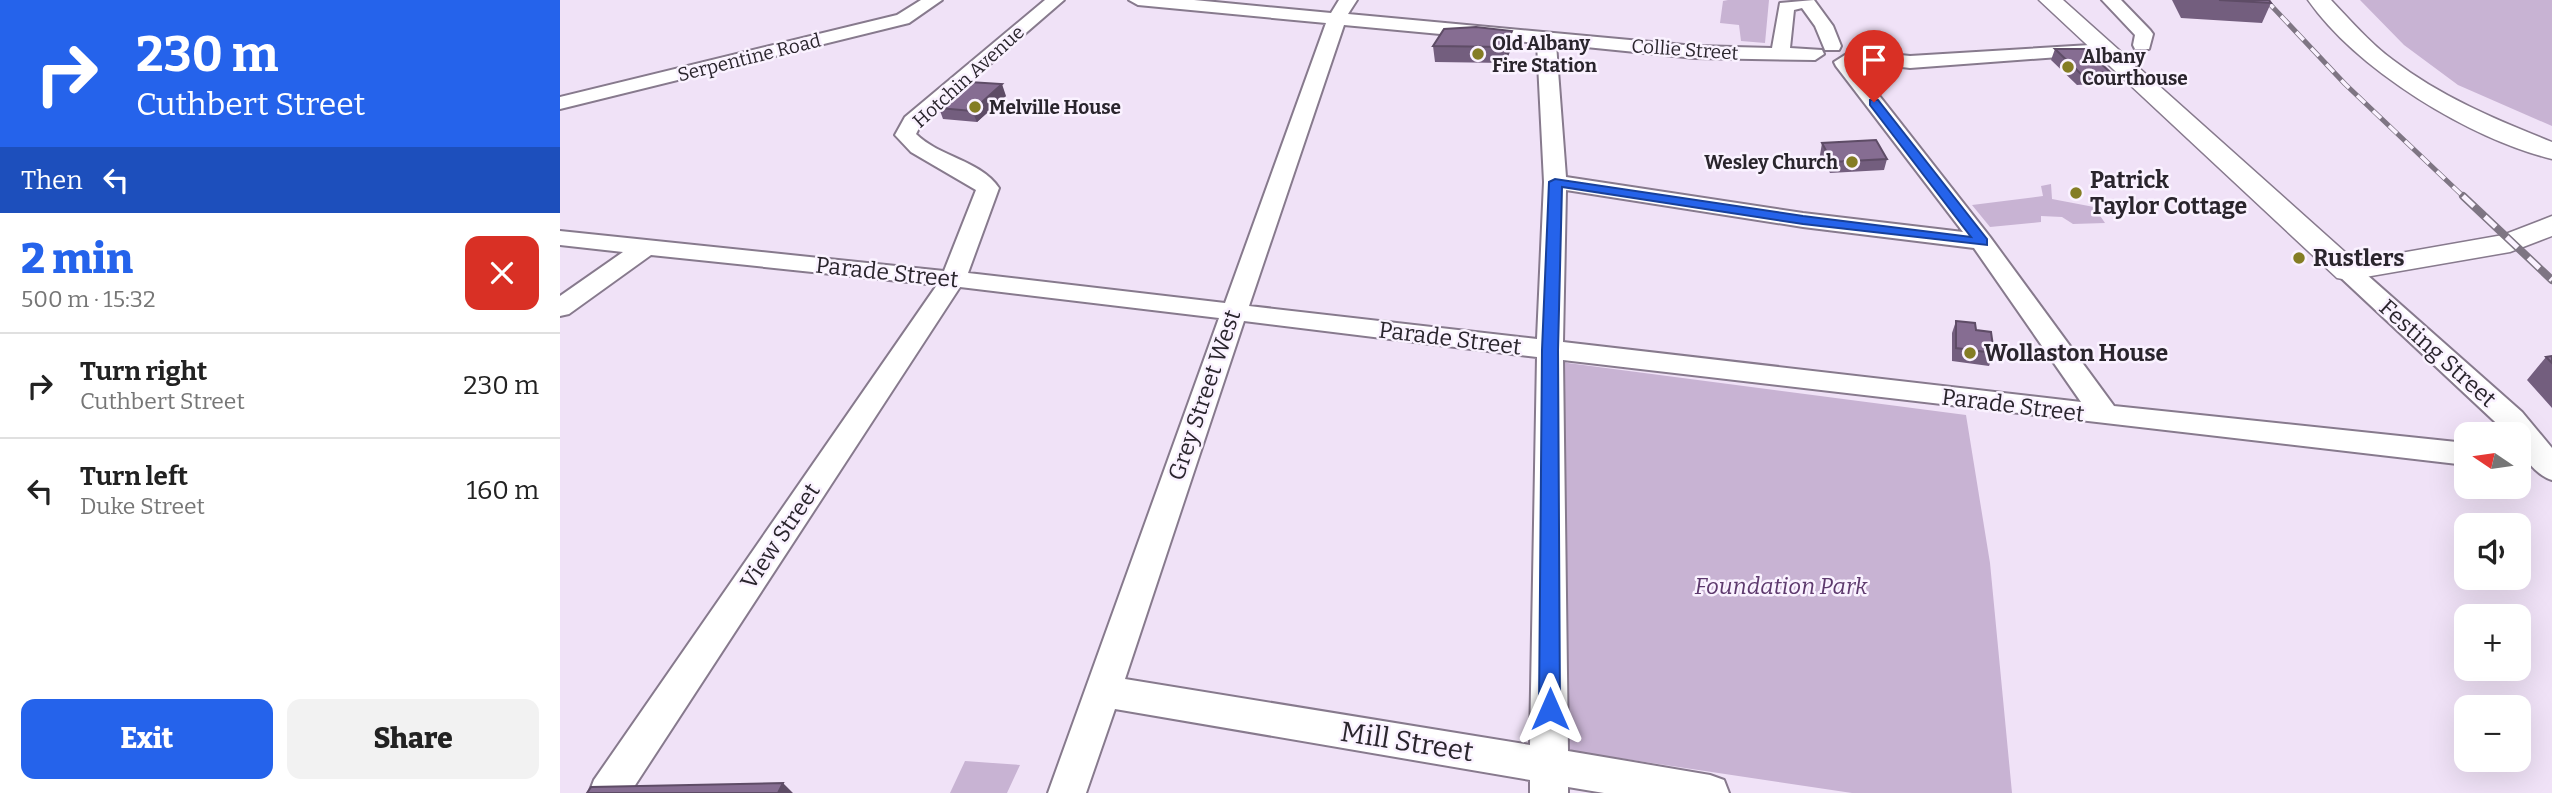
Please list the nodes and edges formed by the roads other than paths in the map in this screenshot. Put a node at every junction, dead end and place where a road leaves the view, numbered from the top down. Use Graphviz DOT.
graph roads {
  1 [pos="933,0"];
  2 [pos="1055,0"];
  3 [pos="1138,0"];
  4 [pos="2050,0"];
  5 [pos="2110,0"];
  6 [pos="2317,0"];
  7 [pos="2340,0"];
  8 [pos="1806,1"];
  9 [pos="1342,9"];
  10 [pos="1546,39"];
  11 [pos="2142,46"];
  12 [pos="2100,48"];
  13 [pos="1780,54"];
  14 [pos="1836,55"];
  15 [pos="560,103"];
  16 [pos="2552,139"];
  17 [pos="2552,150"];
  18 [pos="1555,182"];
  19 [pos="2544,228"];
  20 [pos="560,238"];
  21 [pos="1982,242"];
  22 [pos="646,246"];
  23 [pos="2348,271"];
  24 [pos="953,279"];
  25 [pos="560,308"];
  26 [pos="1233,313"];
  27 [pos="1550,350"];
  28 [pos="2105,415"];
  29 [pos="2454,453"];
  30 [pos="2531,461"];
  31 [pos="2551,465"];
  32 [pos="1103,691"];
  33 [pos="1549,779"];
  34 [pos="608,793"];
  35 [pos="1067,793"];
  36 [pos="1710,793"];
  1 -- 15 [label="street, Serpentine Road"];
  2 -- 24 [label="street, Hotchin Avenue"];
  3 -- 9 [label="street, Collie Street"];
  4 -- 12 [label="main road"];
  5 -- 11 [label="street"];
  6 -- 17 [label="main road"];
  7 -- 16 [label="main road"];
  8 -- 13 [label="street"];
  8 -- 14 [label="street"];
  9 -- 10 [label="street, Collie Street"];
  9 -- 26 [label="street, Grey Street West"];
  10 -- 13 [label="street, Collie Street"];
  10 -- 18 [label="street"];
  12 -- 14 [label="street, Collie Street"];
  12 -- 23 [label="main road"];
  13 -- 14 [label="street, Collie Street"];
  14 -- 21 [label="street"];
  18 -- 21 [label="street"];
  18 -- 27 [label="street"];
  19 -- 23 [label="main road"];
  20 -- 22 [label="street, Parade Street"];
  21 -- 28 [label="street"];
  22 -- 24 [label="street, Parade Street"];
  22 -- 25 [label="street"];
  23 -- 31 [label="street, Festing Street"];
  24 -- 26 [label="street, Parade Street"];
  24 -- 34 [label="street, View Street"];
  26 -- 27 [label="street, Parade Street"];
  26 -- 32 [label="street, Grey Street West"];
  27 -- 28 [label="street, Parade Street"];
  27 -- 33 [label="street"];
  28 -- 29 [label="street, Parade Street"];
  30 -- 31 [label="street"];
  32 -- 33 [label="street, Mill Street"];
  32 -- 35 [label="street, Grey Street West"];
  33 -- 36 [label="street, Mill Street"];
}
